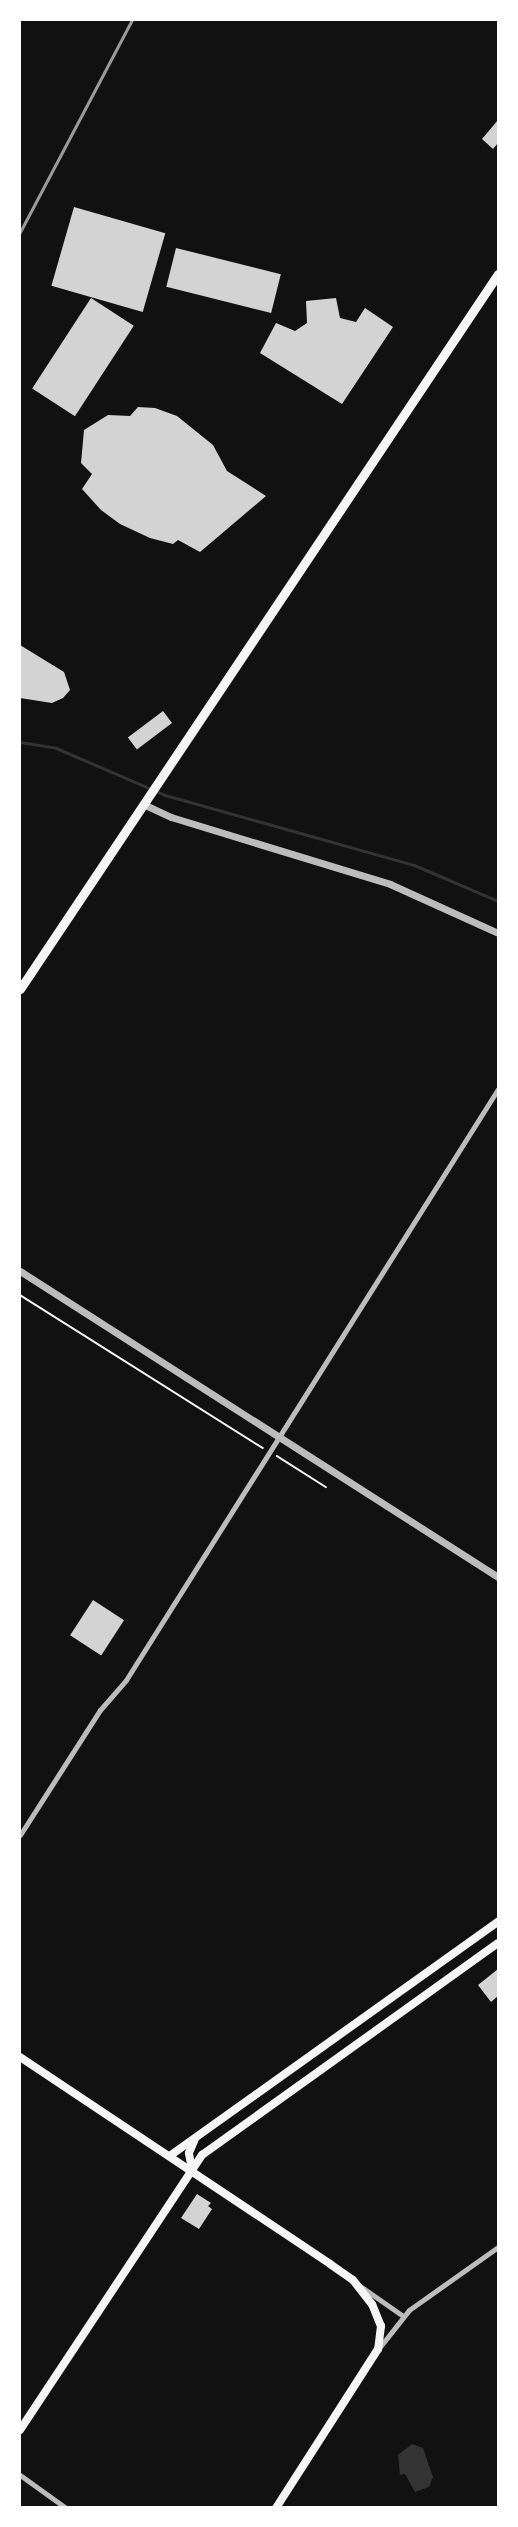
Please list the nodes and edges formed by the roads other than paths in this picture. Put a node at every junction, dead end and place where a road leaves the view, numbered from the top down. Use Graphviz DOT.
graph roads {
  1 [pos="498,274"];
  2 [pos="143,804"];
  3 [pos="498,933"];
  4 [pos="20,989"];
  5 [pos="498,1089"];
  6 [pos="20,1271"];
  7 [pos="278,1437"];
  8 [pos="498,1577"];
  9 [pos="20,1835"];
  10 [pos="498,1922"];
  11 [pos="498,1943"];
  12 [pos="20,2057"];
  13 [pos="198,2136"];
  14 [pos="171,2155"];
  15 [pos="192,2169"];
  16 [pos="498,2248"];
  17 [pos="353,2280"];
  18 [pos="403,2316"];
  19 [pos="378,2349"];
  20 [pos="20,2430"];
  21 [pos="20,2475"];
  22 [pos="66,2508"];
  23 [pos="276,2508"];
  1 -- 2 [label="main road"];
  2 -- 3 [label="street"];
  2 -- 4 [label="main road"];
  5 -- 7 [label="street"];
  6 -- 7 [label="street"];
  7 -- 8 [label="street"];
  7 -- 9 [label="street"];
  10 -- 13 [label="main road"];
  11 -- 15 [label="main road"];
  12 -- 14 [label="main road"];
  13 -- 14 [label="main road"];
  13 -- 15 [label="main road"];
  14 -- 15 [label="main road"];
  15 -- 17 [label="main road"];
  15 -- 20 [label="main road"];
  16 -- 18 [label="street"];
  17 -- 18 [label="street"];
  17 -- 19 [label="main road"];
  18 -- 19 [label="street"];
  19 -- 23 [label="main road"];
  21 -- 22 [label="street"];
}
